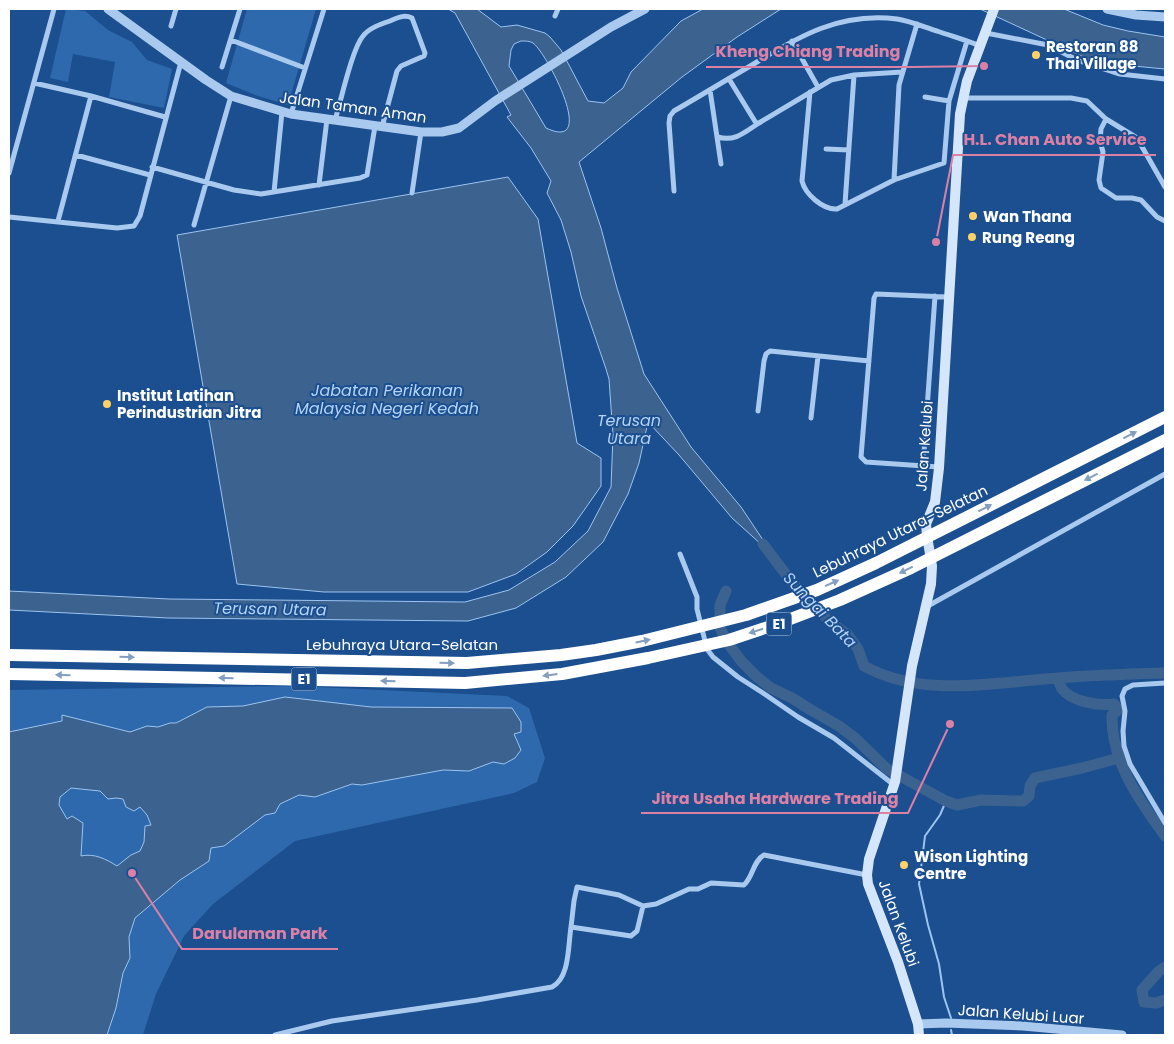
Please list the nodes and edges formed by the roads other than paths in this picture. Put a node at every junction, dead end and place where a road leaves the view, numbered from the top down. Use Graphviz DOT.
graph roads {
  1 [pos="54,9"];
  2 [pos="108,9"];
  3 [pos="176,9"];
  4 [pos="240,9"];
  5 [pos="324,9"];
  6 [pos="558,9"];
  7 [pos="645,9"];
  8 [pos="994,9"];
  9 [pos="1107,9"];
  10 [pos="555,16"];
  11 [pos="1165,17"];
  12 [pos="917,24"];
  13 [pos="171,26"];
  14 [pos="986,28"];
  15 [pos="230,40"];
  16 [pos="792,40"];
  17 [pos="967,41"];
  18 [pos="980,46"];
  19 [pos="181,62"];
  20 [pos="222,67"];
  21 [pos="305,68"];
  22 [pos="902,72"];
  23 [pos="854,74"];
  24 [pos="729,79"];
  25 [pos="1165,80"];
  26 [pos="34,83"];
  27 [pos="818,87"];
  28 [pos="710,90"];
  29 [pos="810,92"];
  30 [pos="91,96"];
  31 [pos="231,96"];
  32 [pos="925,97"];
  33 [pos="962,98"];
  34 [pos="949,101"];
  35 [pos="947,112"];
  36 [pos="287,113"];
  37 [pos="960,114"];
  38 [pos="165,117"];
  39 [pos="1106,119"];
  40 [pos="331,120"];
  41 [pos="759,123"];
  42 [pos="379,126"];
  43 [pos="421,132"];
  44 [pos="718,137"];
  45 [pos="826,149"];
  46 [pos="849,150"];
  47 [pos="76,155"];
  48 [pos="721,164"];
  49 [pos="152,167"];
  50 [pos="9,173"];
  51 [pos="150,175"];
  52 [pos="894,180"];
  53 [pos="206,182"];
  54 [pos="319,185"];
  55 [pos="1165,187"];
  56 [pos="674,191"];
  57 [pos="274,192"];
  58 [pos="412,193"];
  59 [pos="845,204"];
  60 [pos="9,217"];
  61 [pos="58,221"];
  62 [pos="1165,221"];
  63 [pos="194,225"];
  64 [pos="936,296"];
  65 [pos="948,297"];
  66 [pos="818,356"];
  67 [pos="869,361"];
  68 [pos="758,411"];
  69 [pos="1165,417"];
  70 [pos="811,418"];
  71 [pos="1165,440"];
  72 [pos="923,466"];
  73 [pos="939,468"];
  74 [pos="1165,474"];
  75 [pos="680,554"];
  76 [pos="926,607"];
  77 [pos="9,656"];
  78 [pos="9,674"];
  79 [pos="1165,683"];
  80 [pos="895,784"];
  81 [pos="1165,823"];
  82 [pos="867,875"];
  83 [pos="643,906"];
  84 [pos="572,927"];
  85 [pos="918,1024"];
  86 [pos="275,1035"];
  87 [pos="919,1035"];
  88 [pos="1122,1035"];
  1 -- 26 [label="street"];
  2 -- 19 [label="street, Jalan Taman Aman"];
  3 -- 13 [label="street"];
  4 -- 15 [label="street"];
  5 -- 21 [label="street"];
  6 -- 10 [label="street"];
  7 -- 43 [label="street, Jalan Taman Aman"];
  8 -- 14 [label="main road, Jalan Kelubi"];
  9 -- 11 [label="street"];
  12 -- 16 [label="street"];
  12 -- 17 [label="street"];
  12 -- 22 [label="street"];
  14 -- 18 [label="main road, Jalan Kelubi"];
  14 -- 25 [label="street"];
  15 -- 20 [label="street"];
  15 -- 21 [label="street"];
  16 -- 24 [label="street"];
  16 -- 27 [label="street"];
  17 -- 18 [label="street"];
  17 -- 34 [label="street"];
  18 -- 33 [label="main road, Jalan Kelubi"];
  19 -- 31 [label="street, Jalan Taman Aman"];
  19 -- 38 [label="street"];
  21 -- 36 [label="street"];
  22 -- 23 [label="street"];
  22 -- 52 [label="street"];
  23 -- 27 [label="street"];
  23 -- 46 [label="street"];
  24 -- 28 [label="street"];
  24 -- 41 [label="street"];
  26 -- 30 [label="street"];
  26 -- 50 [label="street"];
  27 -- 29 [label="street"];
  28 -- 44 [label="street"];
  28 -- 56 [label="street"];
  29 -- 41 [label="street"];
  29 -- 59 [label="street"];
  30 -- 38 [label="street"];
  30 -- 47 [label="street"];
  31 -- 36 [label="street, Jalan Taman Aman"];
  31 -- 53 [label="street"];
  32 -- 34 [label="street"];
  33 -- 37 [label="main road, Jalan Kelubi"];
  33 -- 39 [label="street"];
  34 -- 35 [label="street"];
  35 -- 37 [label="street"];
  35 -- 52 [label="street"];
  36 -- 40 [label="street, Jalan Taman Aman"];
  36 -- 57 [label="street"];
  37 -- 65 [label="main road, Jalan Kelubi"];
  38 -- 49 [label="street"];
  39 -- 55 [label="street"];
  39 -- 62 [label="street"];
  40 -- 42 [label="street, Jalan Taman Aman"];
  40 -- 42 [label="street"];
  40 -- 54 [label="street"];
  41 -- 44 [label="street"];
  42 -- 43 [label="street, Jalan Taman Aman"];
  42 -- 54 [label="street"];
  43 -- 58 [label="street"];
  44 -- 48 [label="street"];
  45 -- 46 [label="street"];
  46 -- 59 [label="street"];
  47 -- 51 [label="street"];
  47 -- 61 [label="street"];
  49 -- 51 [label="street"];
  49 -- 53 [label="street"];
  51 -- 61 [label="street"];
  52 -- 59 [label="street"];
  53 -- 57 [label="street"];
  53 -- 63 [label="street"];
  54 -- 57 [label="street"];
  60 -- 61 [label="street"];
  64 -- 65 [label="street"];
  64 -- 67 [label="street"];
  64 -- 72 [label="street"];
  65 -- 73 [label="main road, Jalan Kelubi"];
  66 -- 67 [label="street"];
  66 -- 68 [label="street"];
  66 -- 70 [label="street"];
  67 -- 72 [label="street"];
  77 -- 69 [label="highway, Lebuhraya Utara–Selatan / E1, one-way"];
  71 -- 78 [label="highway, E1, one-way"];
  72 -- 73 [label="street"];
  73 -- 76 [label="main road, Jalan Kelubi"];
  74 -- 76 [label="street"];
  75 -- 80 [label="street"];
  76 -- 80 [label="main road, Jalan Kelubi"];
  79 -- 81 [label="street"];
  80 -- 82 [label="main road, Jalan Kelubi"];
  82 -- 83 [label="street"];
  82 -- 85 [label="main road, Jalan Kelubi"];
  83 -- 84 [label="street"];
  83 -- 84 [label="street"];
  84 -- 86 [label="street"];
  85 -- 87 [label="main road, Jalan Kelubi"];
  85 -- 88 [label="street, Jalan Kelubi Luar"];
}
